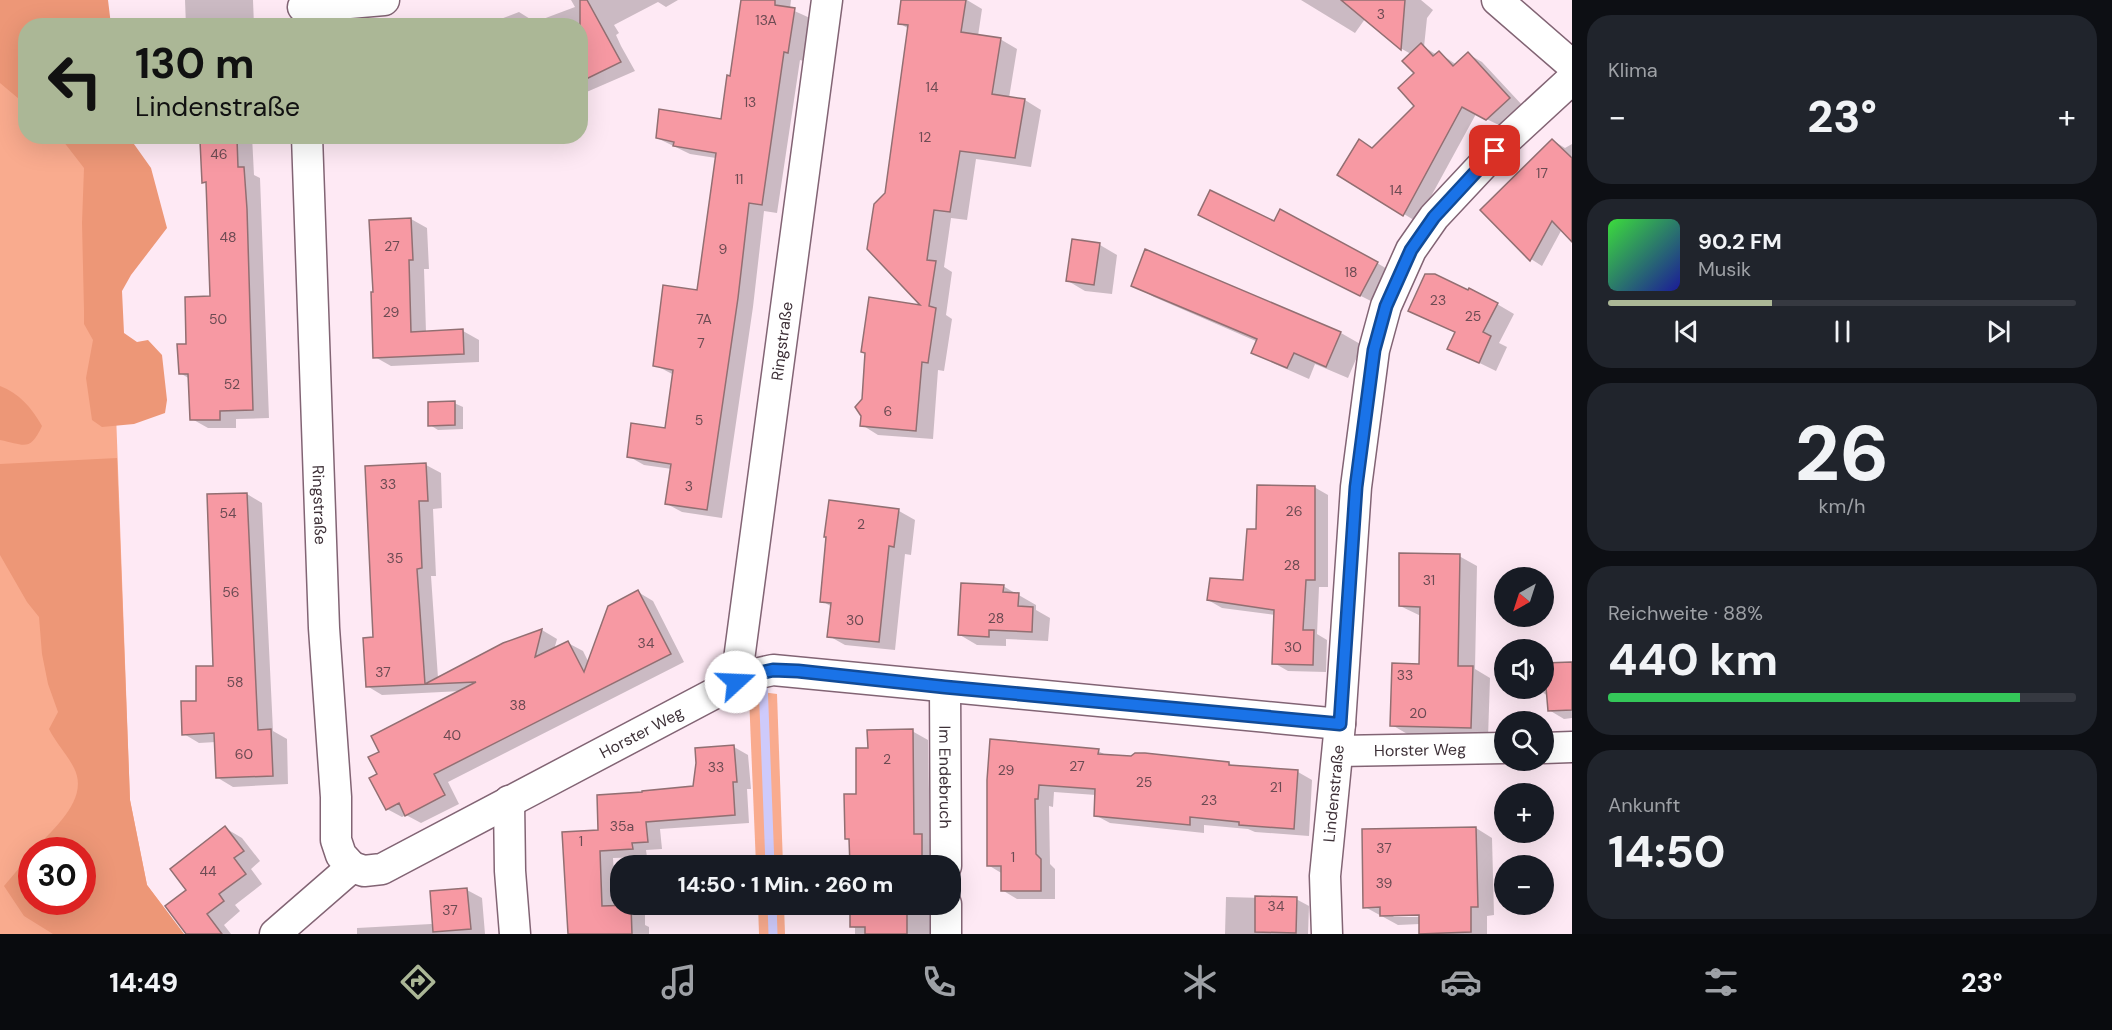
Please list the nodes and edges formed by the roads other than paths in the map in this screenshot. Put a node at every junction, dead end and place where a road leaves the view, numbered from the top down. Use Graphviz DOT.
graph roads {
  1 [pos="384,0"];
  2 [pos="827,0"];
  3 [pos="1497,0"];
  4 [pos="303,11"];
  5 [pos="1572,65"];
  6 [pos="1572,79"];
  7 [pos="307,144"];
  8 [pos="736,682"];
  9 [pos="945,687"];
  10 [pos="1339,737"];
  11 [pos="1494,747"];
  12 [pos="1572,747"];
  13 [pos="1554,748"];
  14 [pos="509,801"];
  15 [pos="946,855"];
  16 [pos="352,867"];
  17 [pos="946,915"];
  18 [pos="275,934"];
  19 [pos="515,934"];
  20 [pos="946,934"];
  21 [pos="1327,934"];
  1 -- 4 [label="street"];
  2 -- 8 [label="street, Ringstraße"];
  3 -- 5 [label="street"];
  6 -- 10 [label="street, Lindenstraße"];
  7 -- 16 [label="street, Ringstraße"];
  8 -- 9 [label="street, Horster Weg"];
  8 -- 14 [label="street, Horster Weg"];
  9 -- 10 [label="street, Horster Weg"];
  9 -- 15 [label="street, Im Endebruch"];
  10 -- 11 [label="street, Horster Weg"];
  10 -- 21 [label="street, Lindenstraße"];
  12 -- 13 [label="street"];
  14 -- 16 [label="street, Horster Weg"];
  14 -- 19 [label="street"];
  16 -- 18 [label="street"];
  17 -- 20 [label="street"];
}
